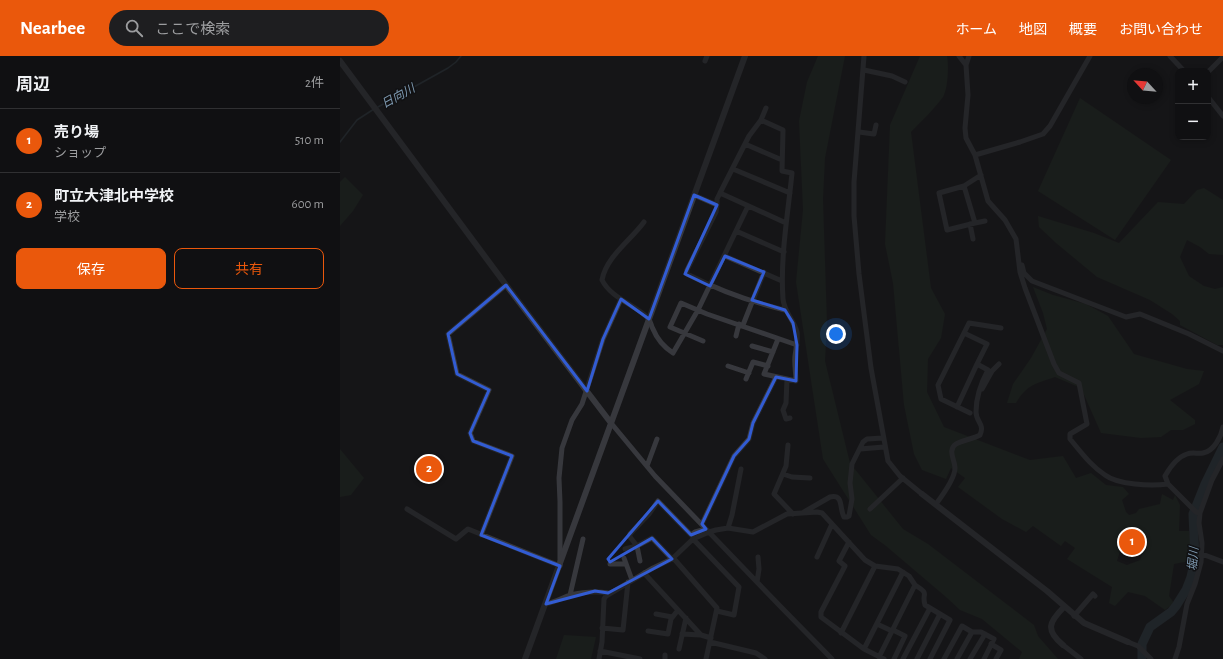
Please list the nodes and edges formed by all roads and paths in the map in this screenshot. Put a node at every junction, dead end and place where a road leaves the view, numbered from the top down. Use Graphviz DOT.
graph roads {
  1 [pos="745,56"];
  2 [pos="864,56"];
  3 [pos="959,56"];
  4 [pos="969,56"];
  5 [pos="1090,56"];
  6 [pos="1171,56"];
  7 [pos="1223,57"];
  8 [pos="340,61"];
  9 [pos="966,65"];
  10 [pos="1181,68"];
  11 [pos="1211,69"];
  12 [pos="864,70"];
  13 [pos="905,82"];
  14 [pos="1211,101"];
  15 [pos="766,108"];
  16 [pos="1223,116"];
  17 [pos="761,120"];
  18 [pos="876,125"];
  19 [pos="859,132"];
  20 [pos="745,144"];
  21 [pos="975,155"];
  22 [pos="782,160"];
  23 [pos="733,169"];
  24 [pos="980,175"];
  25 [pos="964,186"];
  26 [pos="720,193"];
  27 [pos="790,193"];
  28 [pos="694,195"];
  29 [pos="718,205"];
  30 [pos="748,206"];
  31 [pos="985,221"];
  32 [pos="644,222"];
  33 [pos="786,223"];
  34 [pos="973,223"];
  35 [pos="736,231"];
  36 [pos="974,239"];
  37 [pos="784,252"];
  38 [pos="725,256"];
  39 [pos="1019,256"];
  40 [pos="764,272"];
  41 [pos="782,281"];
  42 [pos="506,285"];
  43 [pos="710,286"];
  44 [pos="621,299"];
  45 [pos="752,300"];
  46 [pos="698,310"];
  47 [pos="785,310"];
  48 [pos="649,319"];
  49 [pos="741,325"];
  50 [pos="1001,328"];
  51 [pos="685,333"];
  52 [pos="964,333"];
  53 [pos="736,336"];
  54 [pos="778,338"];
  55 [pos="703,341"];
  56 [pos="797,345"];
  57 [pos="752,346"];
  58 [pos="1223,351"];
  59 [pos="773,352"];
  60 [pos="977,364"];
  61 [pos="999,364"];
  62 [pos="728,366"];
  63 [pos="768,366"];
  64 [pos="749,373"];
  65 [pos="776,377"];
  66 [pos="746,379"];
  67 [pos="787,379"];
  68 [pos="587,391"];
  69 [pos="977,401"];
  70 [pos="957,407"];
  71 [pos="970,413"];
  72 [pos="786,419"];
  73 [pos="611,423"];
  74 [pos="1223,427"];
  75 [pos="883,438"];
  76 [pos="657,439"];
  77 [pos="788,445"];
  78 [pos="884,447"];
  79 [pos="860,449"];
  80 [pos="1223,459"];
  81 [pos="647,466"];
  82 [pos="741,468"];
  83 [pos="783,474"];
  84 [pos="810,478"];
  85 [pos="903,478"];
  86 [pos="1168,484"];
  87 [pos="922,494"];
  88 [pos="936,504"];
  89 [pos="407,509"];
  90 [pos="870,509"];
  91 [pos="803,513"];
  92 [pos="1200,513"];
  93 [pos="793,514"];
  94 [pos="702,524"];
  95 [pos="832,524"];
  96 [pos="728,528"];
  97 [pos="708,530"];
  98 [pos="482,535"];
  99 [pos="693,538"];
  100 [pos="582,539"];
  101 [pos="849,542"];
  102 [pos="637,546"];
  103 [pos="624,549"];
  104 [pos="1202,554"];
  105 [pos="758,557"];
  106 [pos="817,557"];
  107 [pos="624,558"];
  108 [pos="672,559"];
  109 [pos="640,561"];
  110 [pos="1223,562"];
  111 [pos="610,564"];
  112 [pos="626,564"];
  113 [pos="560,566"];
  114 [pos="875,566"];
  115 [pos="903,572"];
  116 [pos="644,573"];
  117 [pos="630,581"];
  118 [pos="757,582"];
  119 [pos="916,585"];
  120 [pos="608,593"];
  121 [pos="570,595"];
  122 [pos="1095,596"];
  123 [pos="546,604"];
  124 [pos="1064,607"];
  125 [pos="930,608"];
  126 [pos="678,610"];
  127 [pos="716,611"];
  128 [pos="656,614"];
  129 [pos="940,614"];
  130 [pos="1074,616"];
  131 [pos="672,617"];
  132 [pos="686,618"];
  133 [pos="877,624"];
  134 [pos="602,628"];
  135 [pos="648,631"];
  136 [pos="893,631"];
  137 [pos="972,632"];
  138 [pos="841,633"];
  139 [pos="682,634"];
  140 [pos="984,634"];
  141 [pos="701,635"];
  142 [pos="711,640"];
  143 [pos="1128,642"];
  144 [pos="991,644"];
  145 [pos="1063,645"];
  146 [pos="679,648"];
  147 [pos="864,649"];
  148 [pos="600,651"];
  149 [pos="747,652"];
  150 [pos="882,658"];
  151 [pos="525,659"];
  152 [pos="599,659"];
  153 [pos="640,659"];
  154 [pos="706,659"];
  155 [pos="746,659"];
  156 [pos="765,659"];
  157 [pos="832,659"];
  158 [pos="894,659"];
  159 [pos="903,659"];
  160 [pos="917,659"];
  161 [pos="930,659"];
  162 [pos="944,659"];
  163 [pos="957,659"];
  164 [pos="970,659"];
  165 [pos="984,659"];
  166 [pos="996,659"];
  167 [pos="1081,659"];
  168 [pos="1150,659"];
  169 [pos="1175,659"];
  1 -- 28 [label="street"];
  2 -- 12 [label="street"];
  3 -- 9 [label="street"];
  4 -- 9 [label="street"];
  5 -- 21 [label="street"];
  6 -- 10 [label="street"];
  7 -- 11 [label="street"];
  8 -- 42 [label="street"];
  9 -- 21 [label="street"];
  12 -- 13 [label="street"];
  12 -- 19 [label="street"];
  14 -- 16 [label="street"];
  15 -- 17 [label="street"];
  17 -- 20 [label="street"];
  17 -- 22 [label="street"];
  18 -- 19 [label="street"];
  19 -- 75 [label="street"];
  20 -- 22 [label="street"];
  20 -- 23 [label="street"];
  21 -- 24 [label="street"];
  22 -- 27 [label="street"];
  23 -- 26 [label="street"];
  23 -- 27 [label="street"];
  24 -- 25 [label="street"];
  24 -- 39 [label="street"];
  25 -- 34 [label="street"];
  25 -- 34 [label="street"];
  26 -- 29 [label="street"];
  26 -- 30 [label="street"];
  27 -- 33 [label="street"];
  28 -- 29 [label="street"];
  28 -- 48 [label="street"];
  29 -- 43 [label="street"];
  30 -- 33 [label="street"];
  30 -- 35 [label="street"];
  31 -- 34 [label="street"];
  32 -- 44 [label="street"];
  33 -- 37 [label="street"];
  34 -- 36 [label="street"];
  35 -- 37 [label="street"];
  35 -- 38 [label="street"];
  37 -- 41 [label="street"];
  38 -- 40 [label="street"];
  38 -- 43 [label="street"];
  39 -- 58 [label="street"];
  39 -- 86 [label="street"];
  40 -- 41 [label="street"];
  40 -- 45 [label="street"];
  41 -- 47 [label="street"];
  42 -- 68 [label="street"];
  42 -- 98 [label="street"];
  43 -- 45 [label="street"];
  43 -- 46 [label="street"];
  44 -- 48 [label="street"];
  44 -- 68 [label="street"];
  45 -- 47 [label="street"];
  45 -- 49 [label="street"];
  46 -- 49 [label="street"];
  46 -- 51 [label="street"];
  46 -- 51 [label="street"];
  47 -- 56 [label="street"];
  48 -- 51 [label="street"];
  48 -- 73 [label="street"];
  49 -- 53 [label="street"];
  49 -- 54 [label="street"];
  50 -- 52 [label="street"];
  51 -- 55 [label="street"];
  52 -- 60 [label="street"];
  52 -- 70 [label="street"];
  54 -- 56 [label="street"];
  54 -- 59 [label="street"];
  56 -- 67 [label="street"];
  57 -- 59 [label="street"];
  59 -- 63 [label="street"];
  60 -- 69 [label="street"];
  60 -- 70 [label="street"];
  61 -- 69 [label="street"];
  62 -- 64 [label="street"];
  63 -- 64 [label="street"];
  63 -- 65 [label="street"];
  64 -- 66 [label="street"];
  65 -- 67 [label="street"];
  65 -- 94 [label="street"];
  67 -- 72 [label="street"];
  68 -- 73 [label="street"];
  68 -- 113 [label="street"];
  69 -- 88 [label="street"];
  70 -- 71 [label="street"];
  73 -- 81 [label="street"];
  73 -- 113 [label="street"];
  74 -- 86 [label="street"];
  75 -- 78 [label="street"];
  75 -- 79 [label="street"];
  76 -- 81 [label="street"];
  77 -- 83 [label="street"];
  78 -- 79 [label="street"];
  78 -- 85 [label="street"];
  79 -- 91 [label="street"];
  80 -- 92 [label="street"];
  81 -- 94 [label="street"];
  82 -- 96 [label="street"];
  83 -- 84 [label="street"];
  83 -- 93 [label="street"];
  85 -- 87 [label="street"];
  85 -- 90 [label="street"];
  86 -- 92 [label="street"];
  87 -- 88 [label="street"];
  88 -- 124 [label="street"];
  89 -- 98 [label="street"];
  91 -- 93 [label="street"];
  91 -- 95 [label="street"];
  92 -- 104 [label="street"];
  93 -- 96 [label="street"];
  94 -- 97 [label="street"];
  95 -- 101 [label="street"];
  95 -- 106 [label="street"];
  96 -- 97 [label="street"];
  97 -- 99 [label="street"];
  97 -- 102 [label="street"];
  97 -- 118 [label="street"];
  98 -- 113 [label="street"];
  99 -- 108 [label="street"];
  99 -- 127 [label="street"];
  100 -- 121 [label="street"];
  101 -- 114 [label="street"];
  101 -- 138 [label="street"];
  102 -- 103 [label="street"];
  102 -- 108 [label="street"];
  102 -- 109 [label="street"];
  104 -- 110 [label="street"];
  104 -- 169 [label="street"];
  105 -- 118 [label="street"];
  107 -- 112 [label="street"];
  108 -- 116 [label="street"];
  108 -- 127 [label="street"];
  111 -- 112 [label="street"];
  112 -- 117 [label="street"];
  113 -- 123 [label="street"];
  114 -- 115 [label="street"];
  114 -- 138 [label="street"];
  115 -- 119 [label="street"];
  115 -- 133 [label="street"];
  116 -- 117 [label="street"];
  116 -- 126 [label="street"];
  117 -- 120 [label="street"];
  117 -- 134 [label="street"];
  118 -- 157 [label="street"];
  119 -- 125 [label="street"];
  119 -- 136 [label="street"];
  120 -- 121 [label="street"];
  120 -- 134 [label="street"];
  121 -- 123 [label="street"];
  122 -- 130 [label="street"];
  123 -- 151 [label="street"];
  124 -- 130 [label="street"];
  124 -- 145 [label="street"];
  125 -- 129 [label="street"];
  125 -- 159 [label="street"];
  126 -- 131 [label="street"];
  126 -- 132 [label="street"];
  127 -- 142 [label="street"];
  128 -- 131 [label="street"];
  129 -- 160 [label="street"];
  129 -- 161 [label="street"];
  130 -- 143 [label="street"];
  131 -- 135 [label="street"];
  132 -- 139 [label="street"];
  132 -- 141 [label="street"];
  133 -- 136 [label="street"];
  133 -- 147 [label="street"];
  134 -- 148 [label="street"];
  136 -- 150 [label="street"];
  136 -- 158 [label="street"];
  137 -- 140 [label="street"];
  137 -- 162 [label="street"];
  137 -- 163 [label="street"];
  138 -- 147 [label="street"];
  139 -- 141 [label="street"];
  139 -- 146 [label="street"];
  140 -- 144 [label="street"];
  140 -- 164 [label="street"];
  141 -- 142 [label="street"];
  142 -- 149 [label="street"];
  142 -- 154 [label="street"];
  143 -- 168 [label="street"];
  144 -- 165 [label="street"];
  144 -- 166 [label="street"];
  145 -- 167 [label="street"];
  147 -- 150 [label="street"];
  148 -- 152 [label="street"];
  148 -- 153 [label="street"];
  149 -- 155 [label="street"];
  149 -- 156 [label="street"];
}
